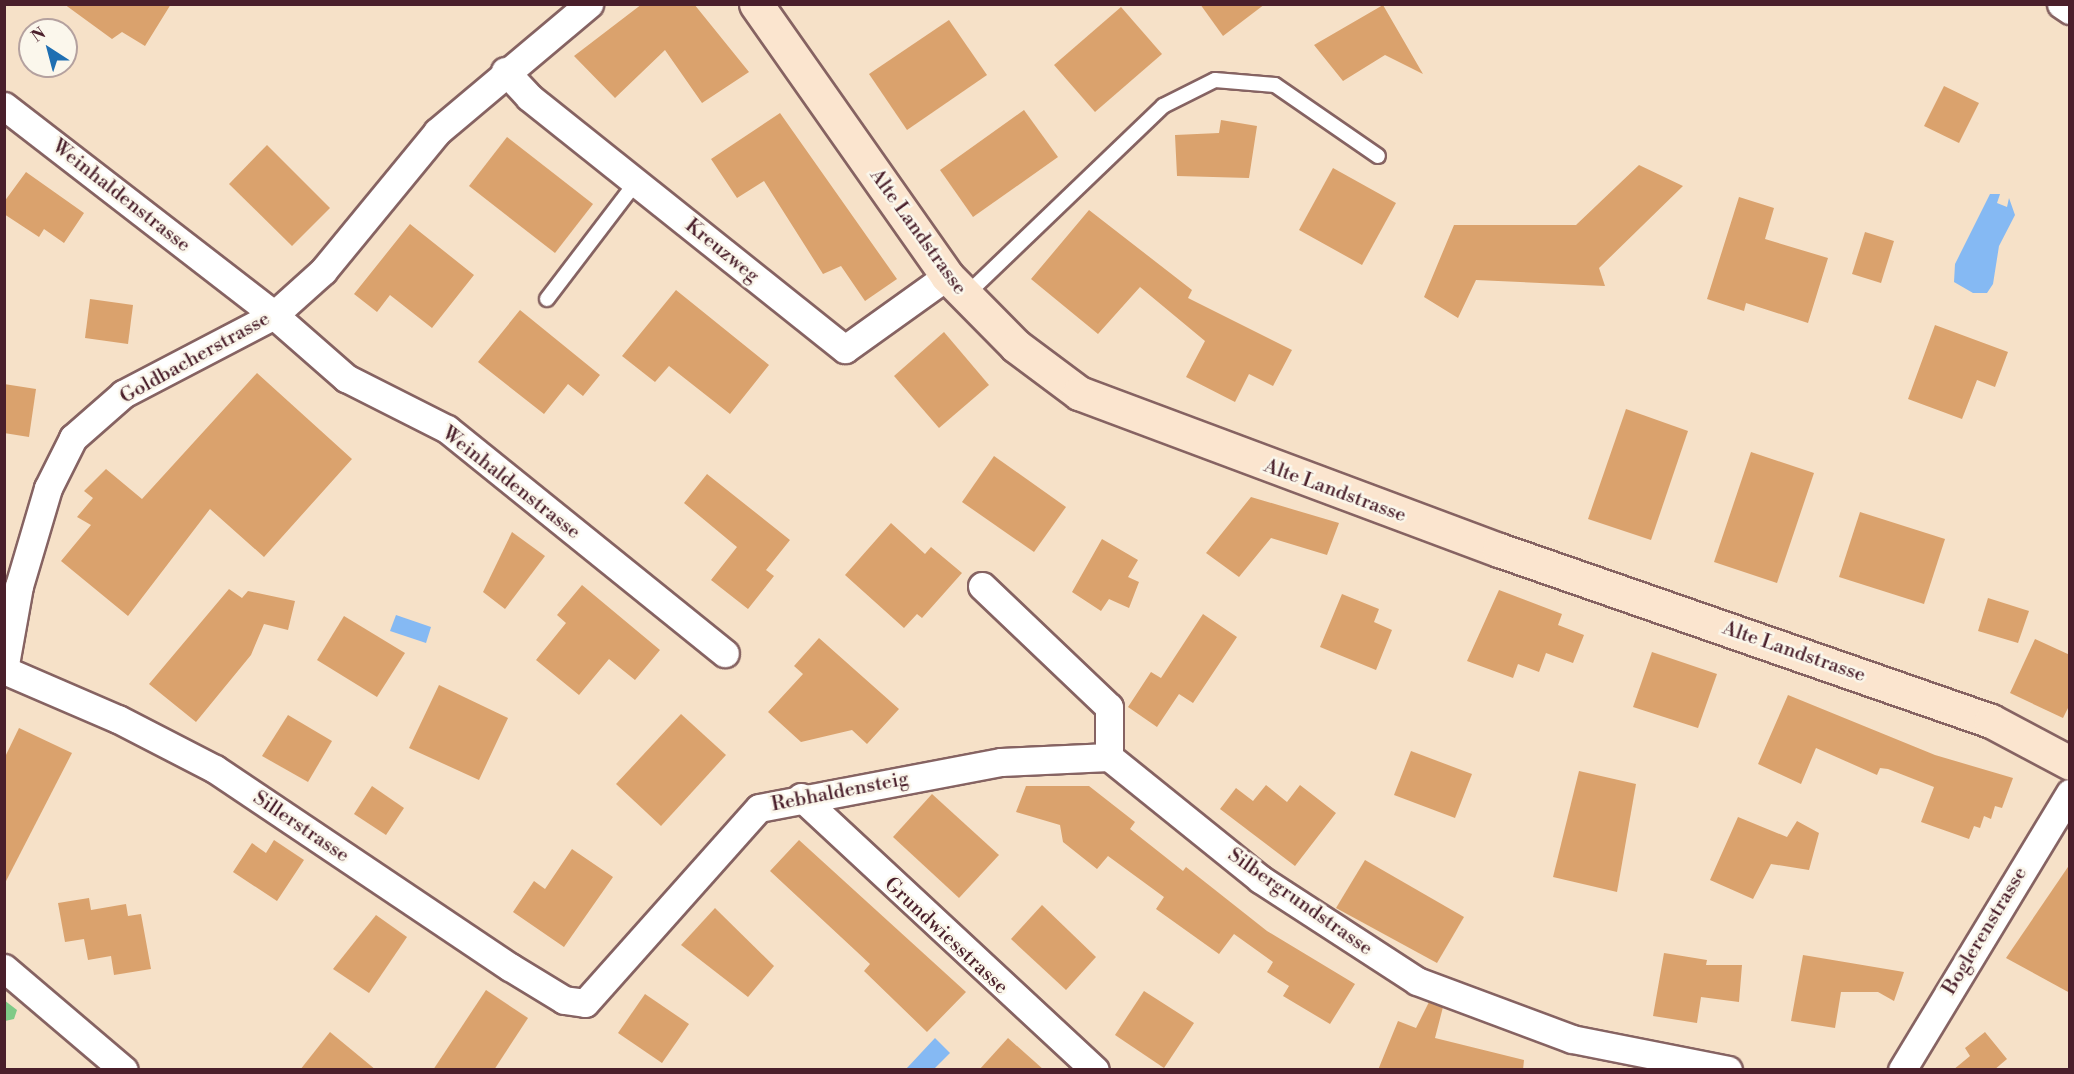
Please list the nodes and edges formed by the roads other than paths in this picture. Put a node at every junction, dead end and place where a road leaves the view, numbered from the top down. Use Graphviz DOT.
graph roads {
  1 [pos="588,4"];
  2 [pos="756,4"];
  3 [pos="2061,4"];
  4 [pos="2070,10"];
  5 [pos="506,71"];
  6 [pos="4,106"];
  7 [pos="1378,156"];
  8 [pos="636,182"];
  9 [pos="956,286"];
  10 [pos="547,299"];
  11 [pos="274,315"];
  12 [pos="982,586"];
  13 [pos="725,653"];
  14 [pos="4,670"];
  15 [pos="1109,757"];
  16 [pos="2070,763"];
  17 [pos="2070,793"];
  18 [pos="801,797"];
  19 [pos="4,968"];
  20 [pos="585,1003"];
  21 [pos="124,1070"];
  22 [pos="1095,1070"];
  23 [pos="1728,1070"];
  24 [pos="1902,1070"];
  1 -- 5 [label="street, Goldbacherstrasse"];
  2 -- 9 [label="main road, Alte Landstrasse"];
  3 -- 4 [label="street"];
  5 -- 8 [label="street, Kreuzweg"];
  5 -- 11 [label="street, Goldbacherstrasse"];
  6 -- 11 [label="street, Weinhaldenstrasse"];
  7 -- 9 [label="lane"];
  8 -- 9 [label="street, Kreuzweg"];
  8 -- 10 [label="lane"];
  9 -- 16 [label="main road, Alte Landstrasse"];
  11 -- 13 [label="street, Weinhaldenstrasse"];
  11 -- 14 [label="street, Goldbacherstrasse"];
  12 -- 15 [label="street"];
  14 -- 20 [label="street, Sillerstrasse"];
  15 -- 18 [label="street, Rebhaldensteig"];
  15 -- 23 [label="street, Silbergrundstrasse"];
  17 -- 24 [label="street, Boglerenstrasse"];
  18 -- 20 [label="street, Rebhaldensteig"];
  18 -- 22 [label="street, Grundwiesstrasse"];
  19 -- 21 [label="street"];
}
